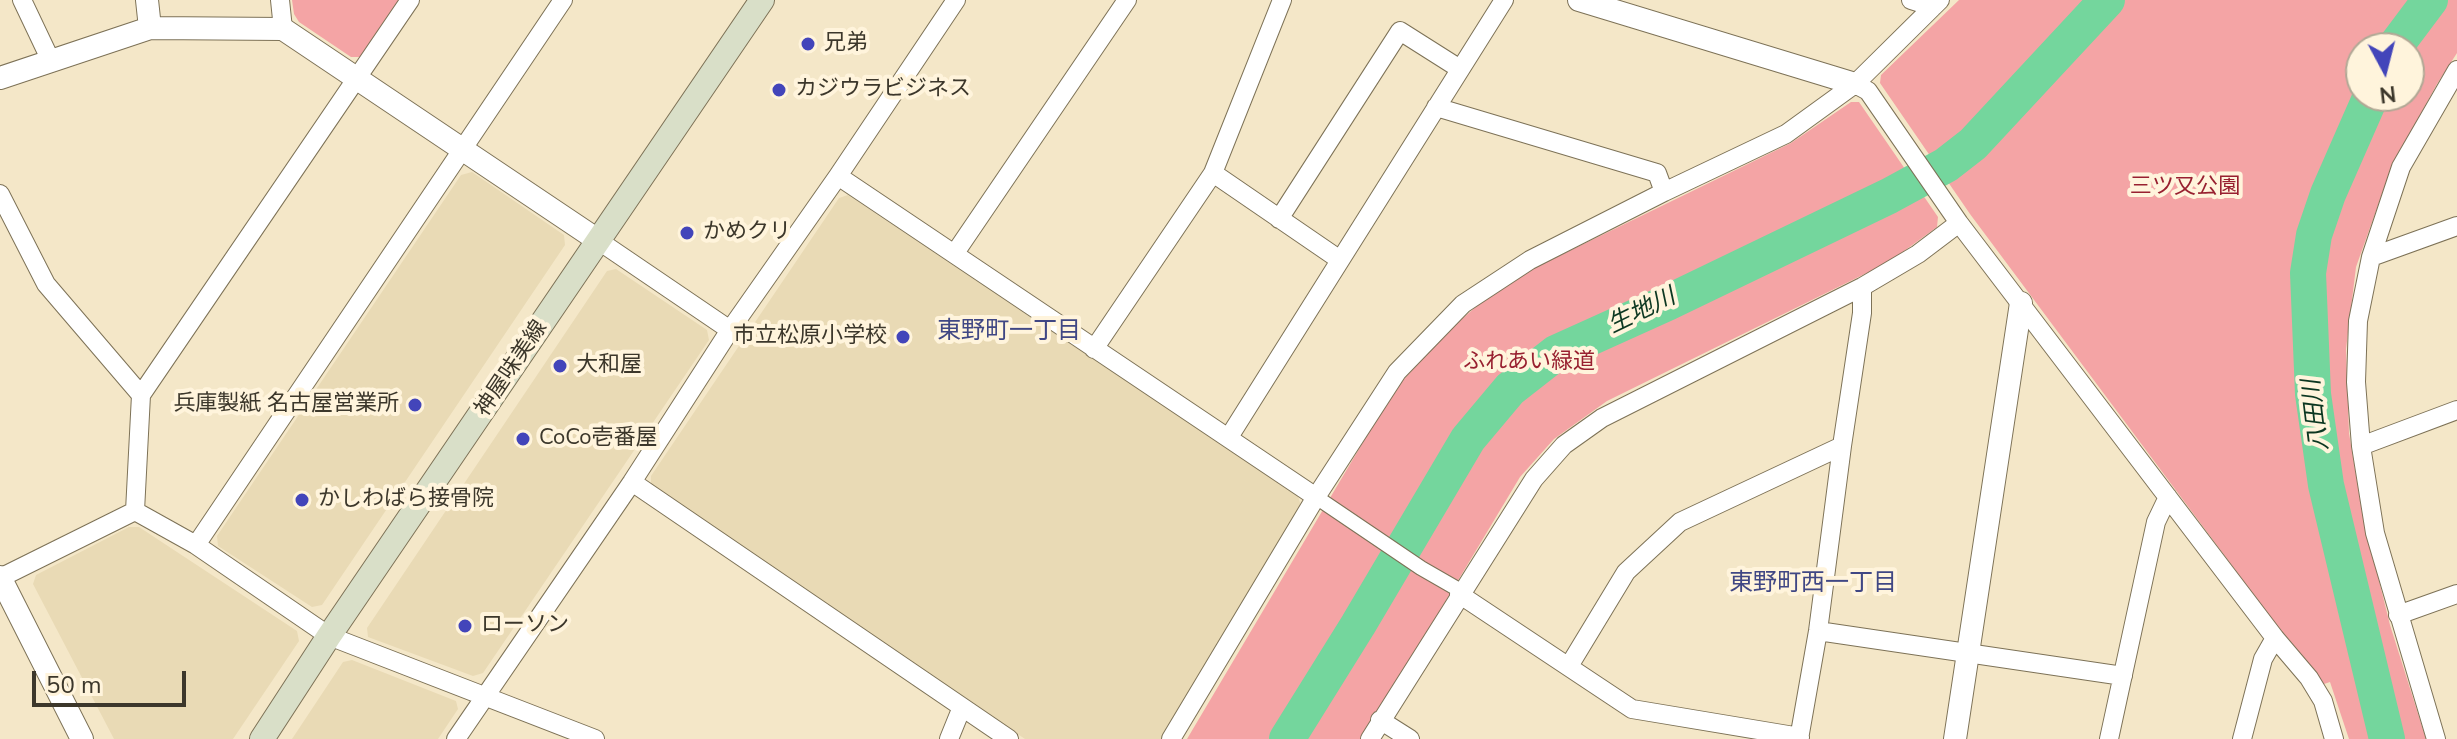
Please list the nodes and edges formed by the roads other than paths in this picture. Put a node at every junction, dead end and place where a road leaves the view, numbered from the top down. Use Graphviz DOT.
graph roads {
  1 [pos="22,0"];
  2 [pos="147,0"];
  3 [pos="280,0"];
  4 [pos="410,0"];
  5 [pos="563,0"];
  6 [pos="762,0"];
  7 [pos="956,0"];
  8 [pos="1127,0"];
  9 [pos="1282,0"];
  10 [pos="1504,0"];
  11 [pos="1579,0"];
  12 [pos="1911,0"];
  13 [pos="1936,4"];
  14 [pos="150,28"];
  15 [pos="283,29"];
  16 [pos="51,61"];
  17 [pos="1460,69"];
  18 [pos="2457,70"];
  19 [pos="0,78"];
  20 [pos="358,79"];
  21 [pos="1862,87"];
  22 [pos="1436,107"];
  23 [pos="464,149"];
  24 [pos="1213,173"];
  25 [pos="838,176"];
  26 [pos="1664,192"];
  27 [pos="0,194"];
  28 [pos="1279,219"];
  29 [pos="1959,223"];
  30 [pos="2457,226"];
  31 [pos="599,241"];
  32 [pos="955,253"];
  33 [pos="2371,257"];
  34 [pos="1340,260"];
  35 [pos="1862,287"];
  36 [pos="2021,303"];
  37 [pos="730,330"];
  38 [pos="1094,349"];
  39 [pos="141,395"];
  40 [pos="2457,410"];
  41 [pos="1229,437"];
  42 [pos="1842,446"];
  43 [pos="2361,446"];
  44 [pos="632,482"];
  45 [pos="1316,497"];
  46 [pos="2168,497"];
  47 [pos="135,511"];
  48 [pos="196,545"];
  49 [pos="0,577"];
  50 [pos="1460,593"];
  51 [pos="2457,594"];
  52 [pos="2398,615"];
  53 [pos="1818,631"];
  54 [pos="329,636"];
  55 [pos="2275,638"];
  56 [pos="1968,654"];
  57 [pos="1569,666"];
  58 [pos="2123,676"];
  59 [pos="485,695"];
  60 [pos="962,707"];
  61 [pos="1380,720"];
  62 [pos="1799,738"];
  63 [pos="82,739"];
  64 [pos="262,739"];
  65 [pos="456,739"];
  66 [pos="595,739"];
  67 [pos="949,739"];
  68 [pos="1009,739"];
  69 [pos="1171,739"];
  70 [pos="1370,739"];
  71 [pos="1410,739"];
  72 [pos="1955,739"];
  73 [pos="2109,739"];
  74 [pos="2242,739"];
  75 [pos="2334,739"];
  76 [pos="2436,739"];
  1 -- 16 [label="street"];
  2 -- 14 [label="street"];
  3 -- 15 [label="street"];
  4 -- 20 [label="street"];
  5 -- 23 [label="street"];
  6 -- 31 [label="main road, 神屋味美線"];
  7 -- 25 [label="street"];
  8 -- 32 [label="street"];
  9 -- 24 [label="street"];
  10 -- 17 [label="street"];
  11 -- 21 [label="street"];
  12 -- 13 [label="street"];
  13 -- 21 [label="street"];
  14 -- 15 [label="street"];
  14 -- 16 [label="street"];
  15 -- 20 [label="street"];
  16 -- 19 [label="street"];
  17 -- 22 [label="street"];
  17 -- 28 [label="street"];
  18 -- 33 [label="street"];
  20 -- 23 [label="street"];
  20 -- 39 [label="street"];
  21 -- 26 [label="street"];
  21 -- 29 [label="street"];
  22 -- 26 [label="street"];
  22 -- 34 [label="street"];
  23 -- 31 [label="street"];
  23 -- 48 [label="street"];
  24 -- 28 [label="street"];
  24 -- 38 [label="street"];
  25 -- 32 [label="street"];
  25 -- 37 [label="street"];
  26 -- 45 [label="street"];
  27 -- 39 [label="street"];
  28 -- 34 [label="street"];
  29 -- 35 [label="street"];
  29 -- 36 [label="street"];
  30 -- 33 [label="street"];
  31 -- 37 [label="street"];
  31 -- 54 [label="main road, 神屋味美線"];
  32 -- 38 [label="street"];
  33 -- 43 [label="street"];
  34 -- 41 [label="street"];
  35 -- 42 [label="street"];
  35 -- 50 [label="street"];
  36 -- 46 [label="street"];
  36 -- 56 [label="street"];
  37 -- 44 [label="street"];
  38 -- 41 [label="street"];
  39 -- 47 [label="street"];
  40 -- 43 [label="street"];
  41 -- 45 [label="street"];
  42 -- 53 [label="street"];
  42 -- 57 [label="street"];
  43 -- 52 [label="street"];
  44 -- 59 [label="street"];
  44 -- 60 [label="street"];
  45 -- 50 [label="street"];
  45 -- 69 [label="street"];
  46 -- 55 [label="street"];
  46 -- 58 [label="street"];
  47 -- 48 [label="street"];
  47 -- 49 [label="street"];
  48 -- 54 [label="street"];
  49 -- 63 [label="street"];
  50 -- 57 [label="street"];
  50 -- 61 [label="street"];
  51 -- 52 [label="street"];
  52 -- 76 [label="street"];
  53 -- 56 [label="street"];
  53 -- 62 [label="street"];
  54 -- 59 [label="street"];
  54 -- 64 [label="main road, 神屋味美線"];
  55 -- 74 [label="street"];
  55 -- 75 [label="street"];
  56 -- 58 [label="street"];
  56 -- 72 [label="street"];
  57 -- 62 [label="street"];
  58 -- 73 [label="street"];
  59 -- 65 [label="street"];
  59 -- 66 [label="street"];
  60 -- 67 [label="street"];
  60 -- 68 [label="street"];
  61 -- 70 [label="street"];
  61 -- 71 [label="street"];
}
